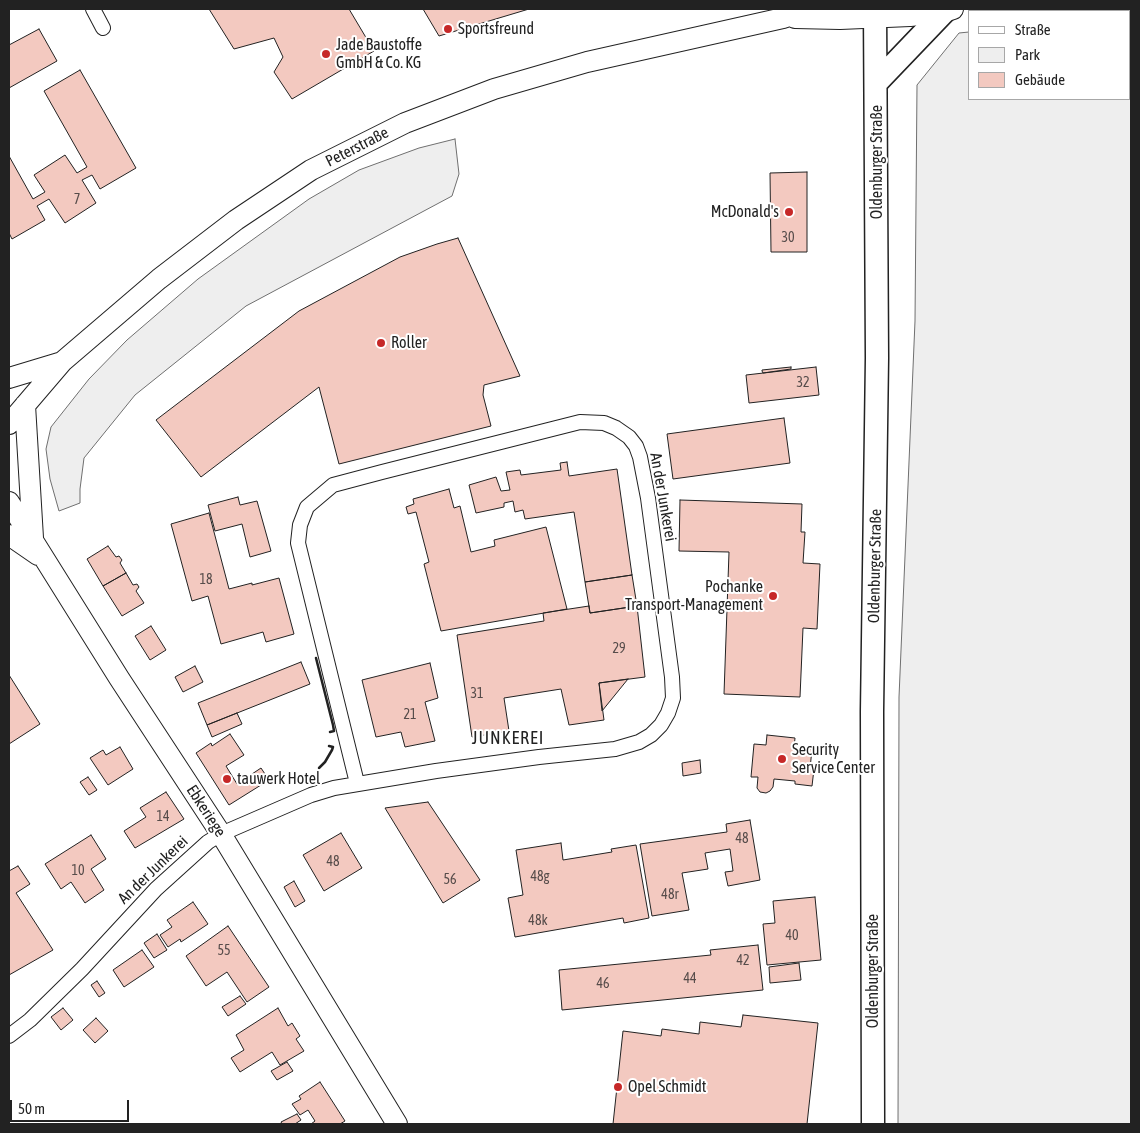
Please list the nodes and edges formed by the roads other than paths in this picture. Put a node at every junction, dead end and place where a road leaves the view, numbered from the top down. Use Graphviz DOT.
graph roads {
  1 [pos="93,9"];
  2 [pos="811,9"];
  3 [pos="950,10"];
  4 [pos="876,13"];
  5 [pos="784,18"];
  6 [pos="103,28"];
  7 [pos="877,82"];
  8 [pos="62,362"];
  9 [pos="9,378"];
  10 [pos="25,405"];
  11 [pos="9,424"];
  12 [pos="9,502"];
  13 [pos="9,535"];
  14 [pos="33,541"];
  15 [pos="46,560"];
  16 [pos="357,783"];
  17 [pos="221,834"];
  18 [pos="9,1036"];
  19 [pos="397,1124"];
  20 [pos="873,1124"];
  1 -- 6 [label="street"];
  2 -- 5 [label="main road, Peterstraße"];
  3 -- 4 [label="main road, Peterstraße"];
  3 -- 7 [label="main road"];
  4 -- 5 [label="main road, Peterstraße"];
  4 -- 7 [label="main road, Oldenburger Straße"];
  5 -- 8 [label="main road, Peterstraße"];
  7 -- 20 [label="main road, Oldenburger Straße"];
  8 -- 9 [label="main road"];
  8 -- 10 [label="main road, Peterstraße"];
  10 -- 11 [label="main road, Peterstraße"];
  10 -- 14 [label="main road"];
  12 -- 14 [label="main road, Ebkeriege"];
  13 -- 15 [label="main road"];
  14 -- 15 [label="main road, Ebkeriege"];
  15 -- 17 [label="main road, Ebkeriege"];
  16 -- 16 [label="street, An der Junkerei"];
  16 -- 17 [label="street, An der Junkerei"];
  17 -- 18 [label="street, An der Junkerei"];
  17 -- 19 [label="main road, Ebkeriege"];
}
